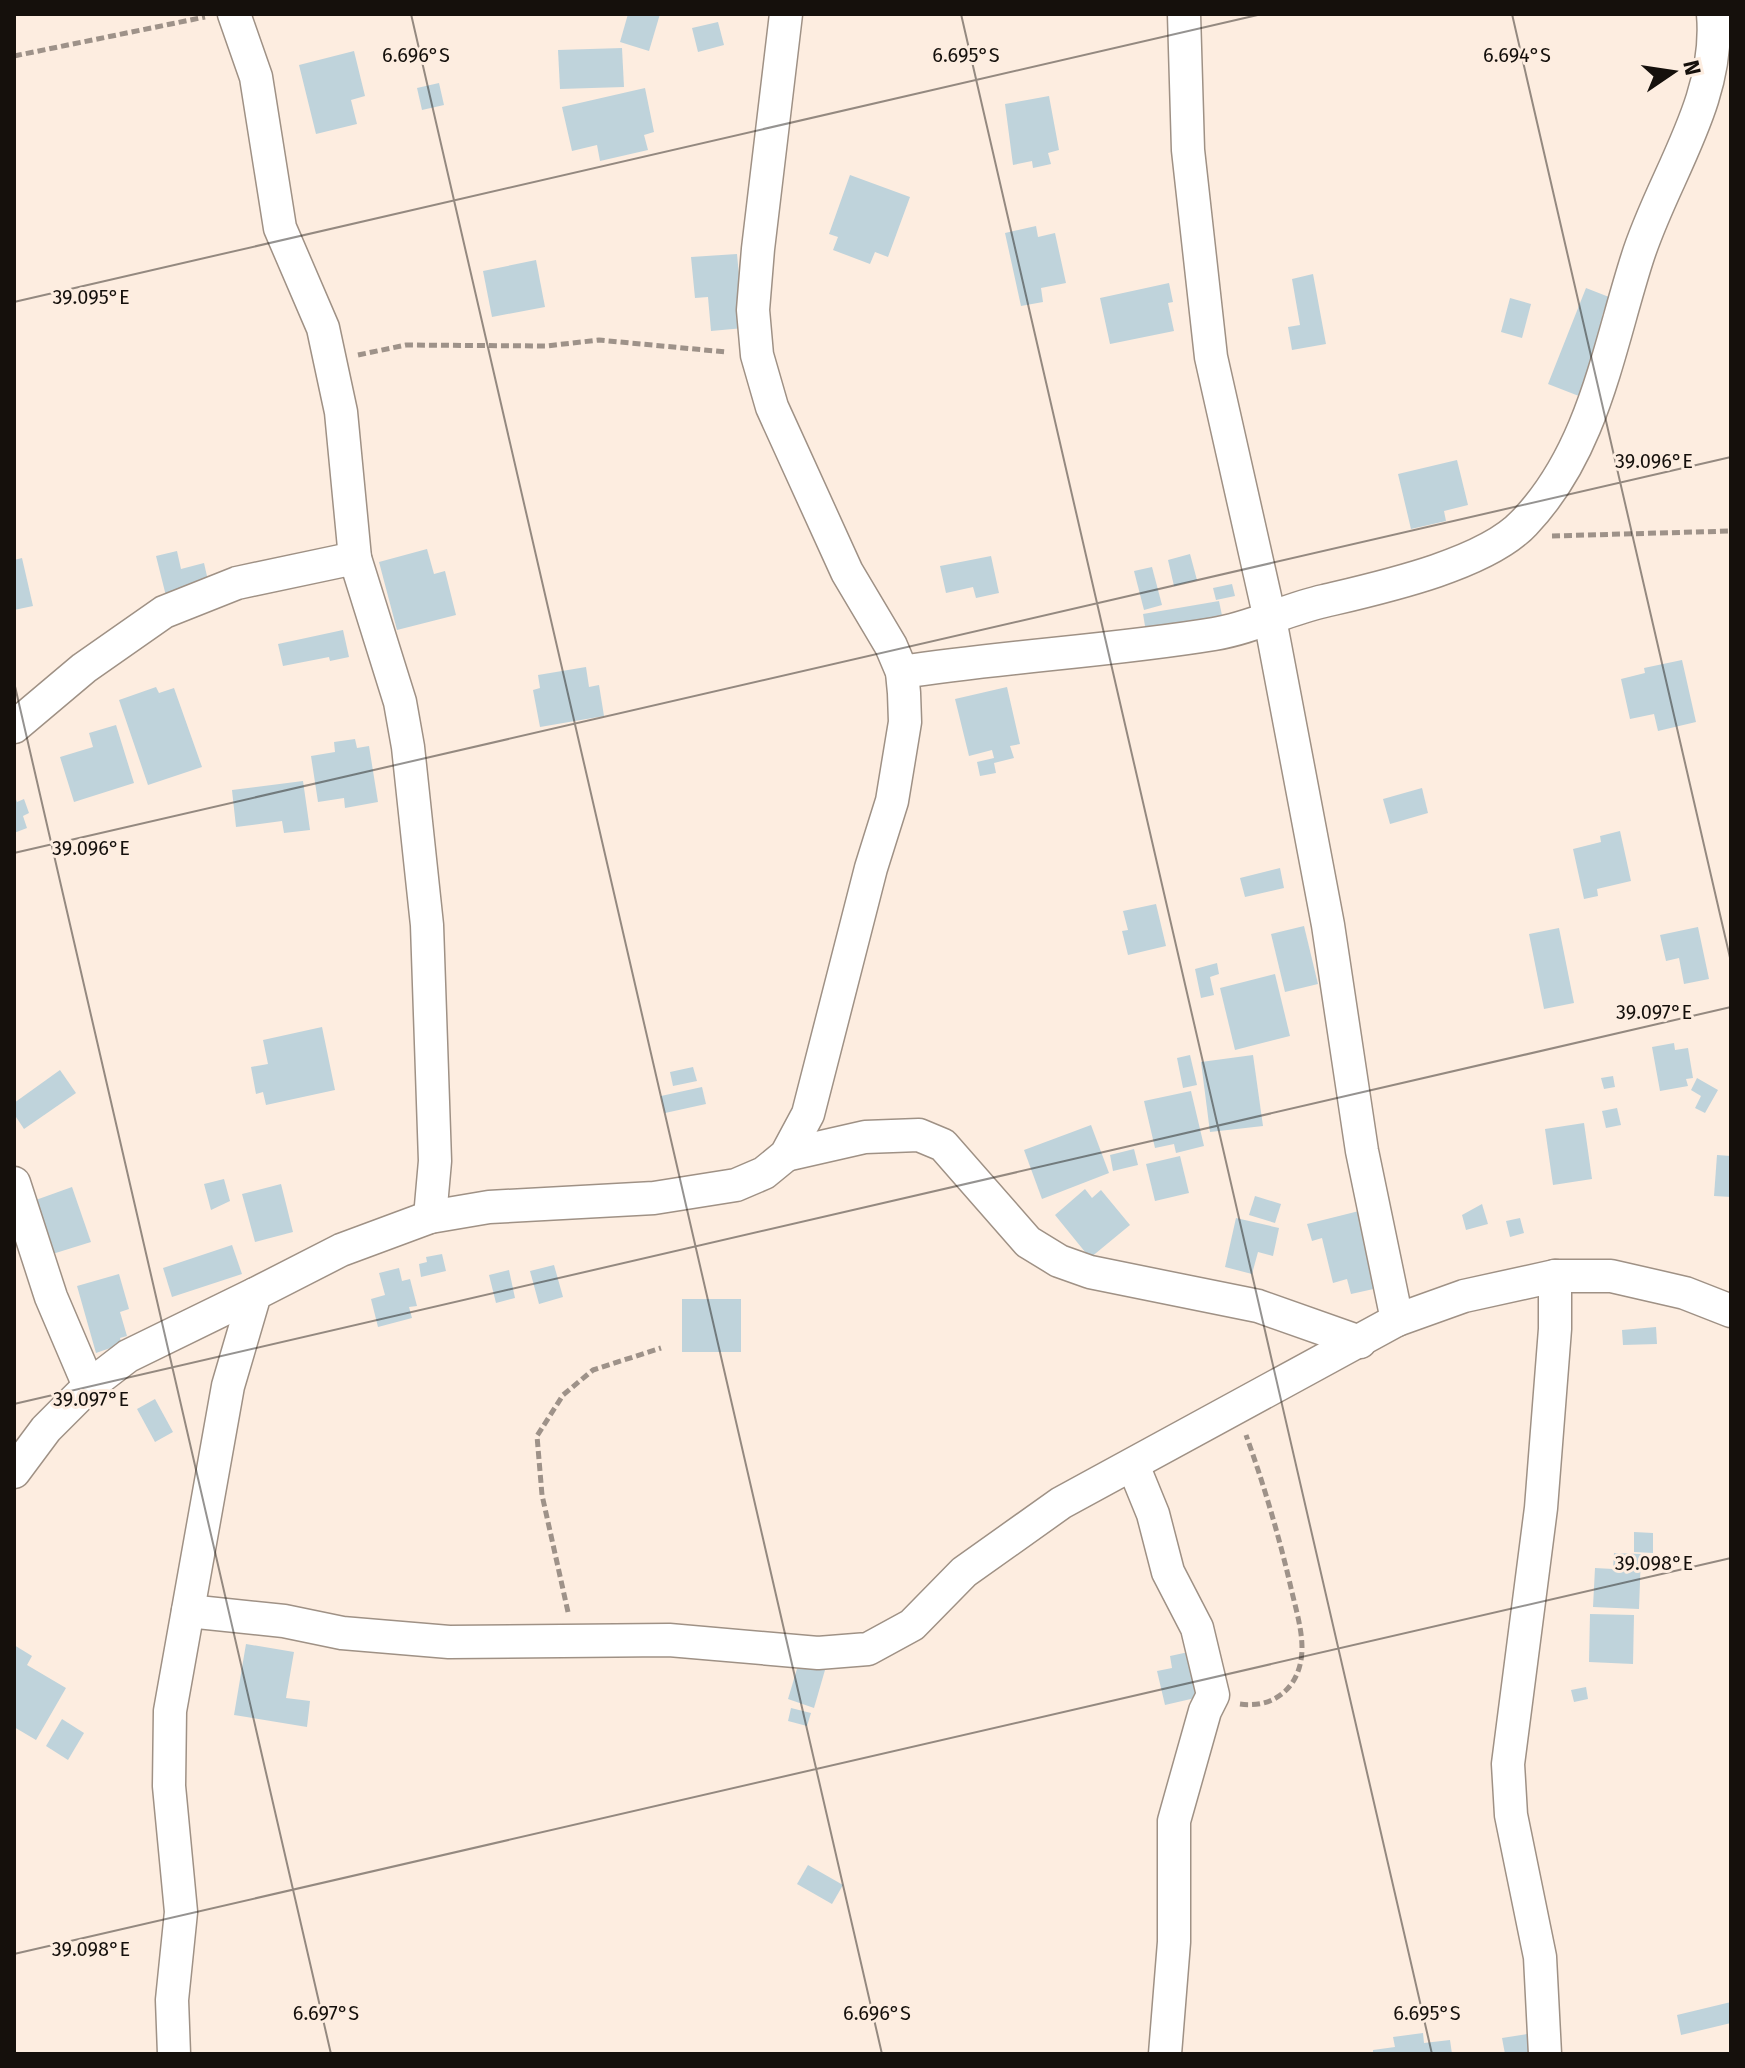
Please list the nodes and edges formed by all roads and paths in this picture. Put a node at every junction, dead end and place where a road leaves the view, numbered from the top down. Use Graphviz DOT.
graph roads {
  1 [pos="210,14"];
  2 [pos="234,14"];
  3 [pos="786,14"];
  4 [pos="1184,14"];
  5 [pos="1713,14"];
  6 [pos="14,56"];
  7 [pos="757,355"];
  8 [pos="334,380"];
  9 [pos="1731,531"];
  10 [pos="1508,538"];
  11 [pos="355,558"];
  12 [pos="1270,619"];
  13 [pos="902,672"];
  14 [pos="14,727"];
  15 [pos="786,1155"];
  16 [pos="14,1183"];
  17 [pos="430,1217"];
  18 [pos="1555,1276"];
  19 [pos="255,1294"];
  20 [pos="1731,1311"];
  21 [pos="1397,1320"];
  22 [pos="1360,1342"];
  23 [pos="661,1348"];
  24 [pos="89,1386"];
  25 [pos="1237,1408"];
  26 [pos="1133,1465"];
  27 [pos="14,1472"];
  28 [pos="188,1611"];
  29 [pos="574,1640"];
  30 [pos="1202,1722"];
  31 [pos="174,2054"];
  32 [pos="1165,2054"];
  33 [pos="1545,2054"];
  1 -- 6 [label="path"];
  2 -- 8 [label="street"];
  3 -- 7 [label="street"];
  4 -- 12 [label="street"];
  5 -- 10 [label="street"];
  7 -- 8 [label="path"];
  7 -- 13 [label="street"];
  8 -- 11 [label="street"];
  9 -- 10 [label="path"];
  10 -- 12 [label="street"];
  11 -- 14 [label="street"];
  11 -- 17 [label="street"];
  12 -- 13 [label="street"];
  12 -- 21 [label="street"];
  13 -- 15 [label="street"];
  15 -- 17 [label="street"];
  15 -- 22 [label="street"];
  16 -- 24 [label="street"];
  17 -- 19 [label="street"];
  18 -- 20 [label="street"];
  18 -- 21 [label="street"];
  18 -- 33 [label="street"];
  19 -- 24 [label="street"];
  19 -- 28 [label="street"];
  21 -- 22 [label="street"];
  22 -- 25 [label="street"];
  23 -- 29 [label="path"];
  24 -- 27 [label="street"];
  25 -- 26 [label="street"];
  25 -- 30 [label="path"];
  26 -- 29 [label="street"];
  26 -- 30 [label="street"];
  28 -- 29 [label="street"];
  28 -- 31 [label="street"];
  30 -- 32 [label="street"];
}
